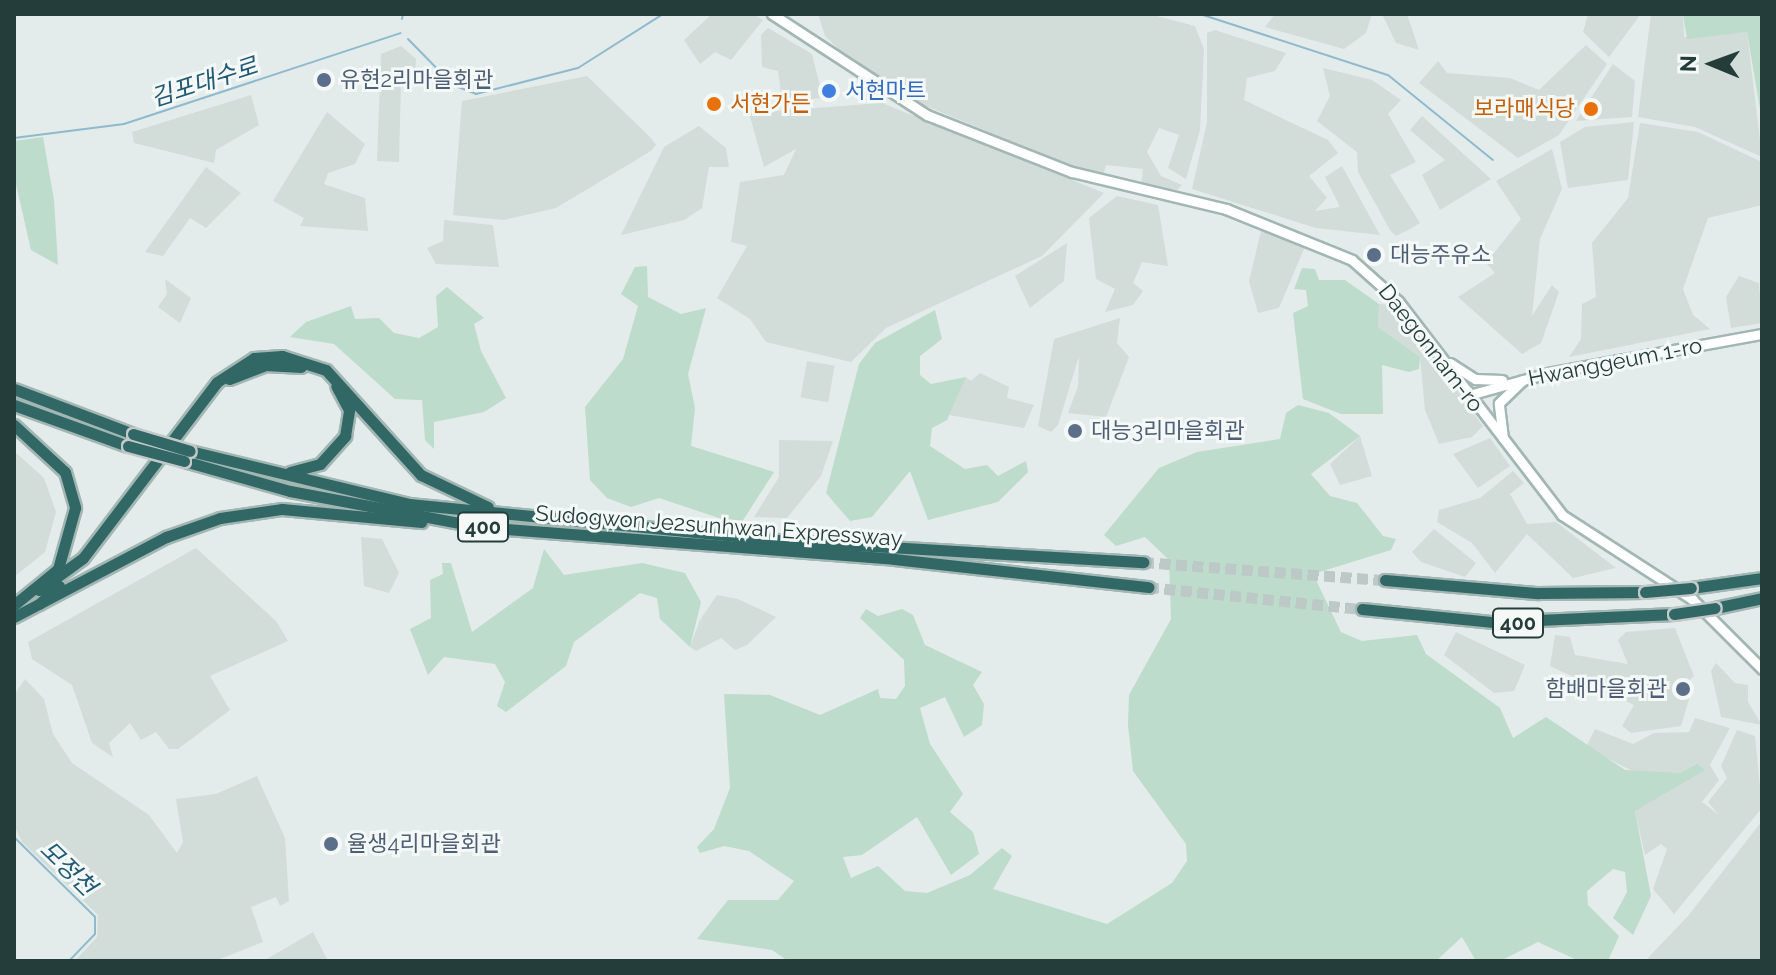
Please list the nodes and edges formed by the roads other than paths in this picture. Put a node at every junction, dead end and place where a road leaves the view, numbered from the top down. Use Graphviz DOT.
graph roads {
  1 [pos="772,14"];
  2 [pos="1762,334"];
  3 [pos="1441,355"];
  4 [pos="1525,378"];
  5 [pos="14,389"];
  6 [pos="1469,395"];
  7 [pos="14,405"];
  8 [pos="14,425"];
  9 [pos="130,440"];
  10 [pos="1504,443"];
  11 [pos="187,456"];
  12 [pos="247,465"];
  13 [pos="527,517"];
  14 [pos="480,527"];
  15 [pos="788,547"];
  16 [pos="820,549"];
  17 [pos="1143,562"];
  18 [pos="1762,578"];
  19 [pos="1385,580"];
  20 [pos="1148,587"];
  21 [pos="39,590"];
  22 [pos="1762,598"];
  23 [pos="39,604"];
  24 [pos="14,605"];
  25 [pos="1362,609"];
  26 [pos="14,617"];
  27 [pos="1762,669"];
  1 -- 3 [label="street, Daegonnam-ro"];
  2 -- 4 [label="street, Hwanggeum 1-ro"];
  3 -- 4 [label="street"];
  3 -- 6 [label="street, Daegonnam-ro"];
  4 -- 6 [label="street, Hwanggeum 1-ro"];
  4 -- 10 [label="street"];
  5 -- 9 [label="highway, Sudogwon Je2sunhwan Expressway / 400"];
  6 -- 10 [label="street, Daegonnam-ro"];
  7 -- 9 [label="highway, Sudogwon Je2sunhwan Expressway / 400"];
  8 -- 21 [label="highway"];
  9 -- 11 [label="highway, Sudogwon Je2sunhwan Expressway / 400, bridge"];
  10 -- 27 [label="street, Daegonnam-ro"];
  11 -- 12 [label="highway, Sudogwon Je2sunhwan Expressway / 400"];
  11 -- 14 [label="highway, Sudogwon Je2sunhwan Expressway / 400"];
  12 -- 13 [label="highway, Sudogwon Je2sunhwan Expressway / 400"];
  12 -- 23 [label="highway"];
  13 -- 15 [label="highway, Sudogwon Je2sunhwan Expressway / 400"];
  13 -- 21 [label="highway"];
  14 -- 15 [label="highway, Sudogwon Je2sunhwan Expressway / 400"];
  14 -- 23 [label="highway"];
  15 -- 16 [label="highway, Sudogwon Je2sunhwan Expressway / 400"];
  16 -- 17 [label="highway, Sudogwon Je2sunhwan Expressway / 400"];
  16 -- 20 [label="highway, Sudogwon Je2sunhwan Expressway / 400"];
  18 -- 19 [label="highway, 400, bridge"];
  21 -- 24 [label="highway"];
  22 -- 25 [label="highway, 400, bridge"];
  23 -- 26 [label="highway"];
}
